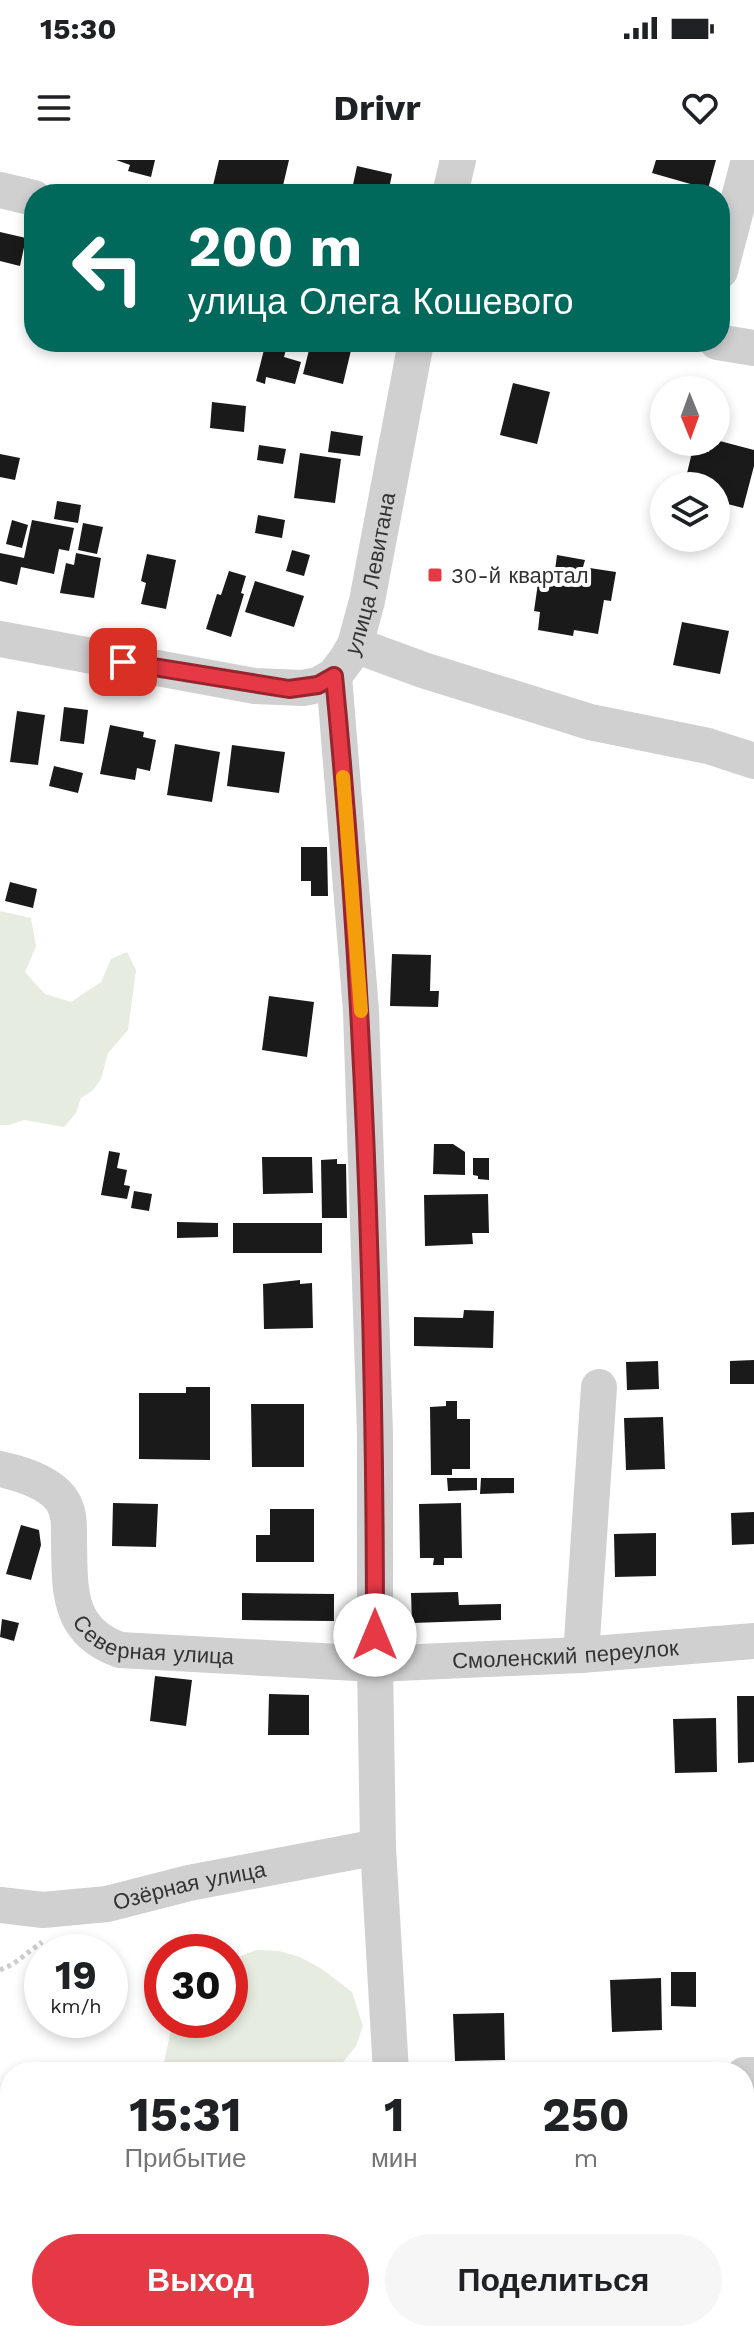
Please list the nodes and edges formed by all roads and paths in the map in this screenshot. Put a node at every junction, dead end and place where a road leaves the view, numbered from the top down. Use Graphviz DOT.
graph roads {
  1 [pos="458,160"];
  2 [pos="749,160"];
  3 [pos="452,184"];
  4 [pos="0,190"];
  5 [pos="24,196"];
  6 [pos="730,233"];
  7 [pos="730,344"];
  8 [pos="754,348"];
  9 [pos="414,352"];
  10 [pos="0,639"];
  11 [pos="355,645"];
  12 [pos="334,676"];
  13 [pos="754,761"];
  14 [pos="599,1387"];
  15 [pos="0,1469"];
  16 [pos="754,1641"];
  17 [pos="581,1655"];
  18 [pos="375,1664"];
  19 [pos="378,1847"];
  20 [pos="0,1905"];
  21 [pos="390,2062"];
  1 -- 3 [label="street"];
  2 -- 6 [label="street"];
  4 -- 5 [label="street"];
  7 -- 8 [label="street"];
  9 -- 11 [label="street, улица Левитана"];
  10 -- 12 [label="street"];
  11 -- 12 [label="street, улица Левитана"];
  11 -- 13 [label="street"];
  12 -- 18 [label="street, улица Левитана"];
  14 -- 17 [label="street"];
  15 -- 18 [label="street, Северная улица"];
  16 -- 17 [label="street, Смоленский переулок"];
  17 -- 18 [label="street, Смоленский переулок"];
  18 -- 19 [label="street, улица Левитана"];
  19 -- 20 [label="street, Озёрная улица"];
  19 -- 21 [label="street, улица Левитана"];
}
